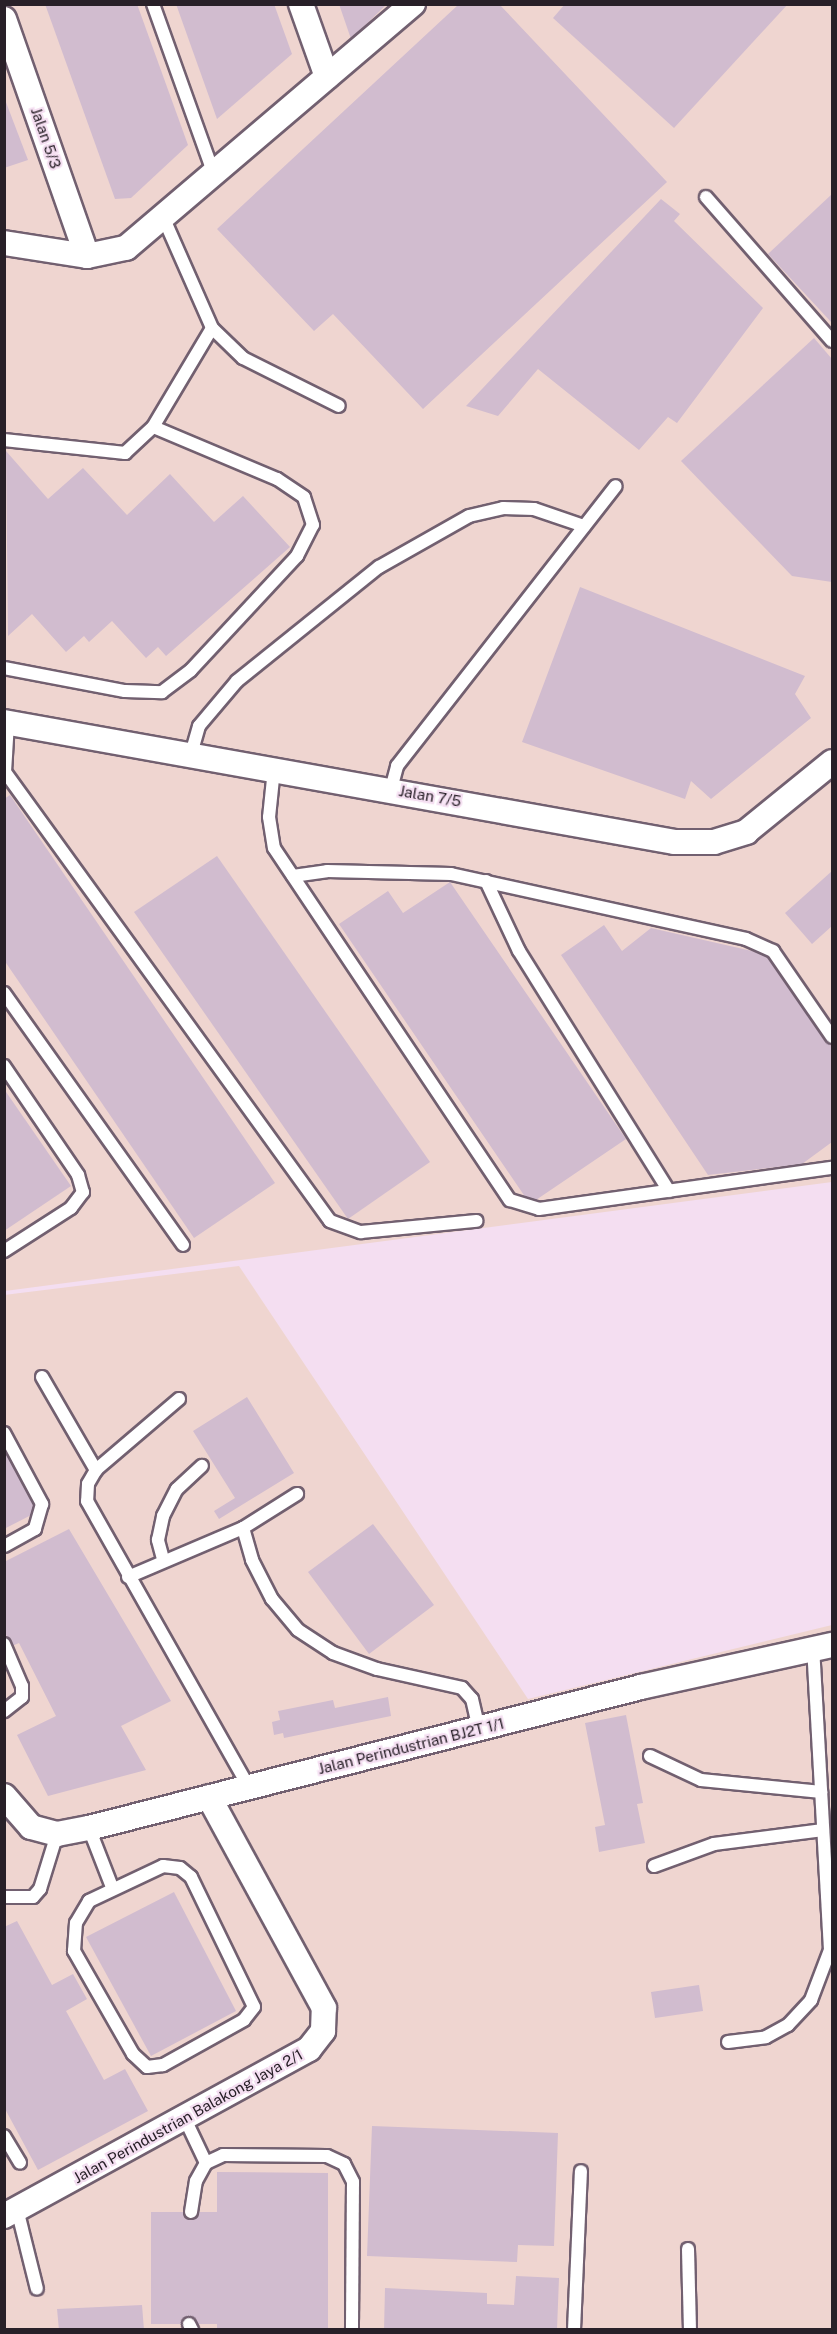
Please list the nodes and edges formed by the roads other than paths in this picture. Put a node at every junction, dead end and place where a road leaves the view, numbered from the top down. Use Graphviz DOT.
graph roads {
  1 [pos="153,4"];
  2 [pos="301,4"];
  3 [pos="413,4"];
  4 [pos="4,19"];
  5 [pos="327,77"];
  6 [pos="214,174"];
  7 [pos="706,197"];
  8 [pos="164,219"];
  9 [pos="4,243"];
  10 [pos="87,256"];
  11 [pos="213,328"];
  12 [pos="832,341"];
  13 [pos="339,405"];
  14 [pos="153,427"];
  15 [pos="4,440"];
  16 [pos="616,486"];
  17 [pos="584,526"];
  18 [pos="4,668"];
  19 [pos="6,722"];
  20 [pos="191,754"];
  21 [pos="832,762"];
  22 [pos="274,769"];
  23 [pos="5,772"];
  24 [pos="391,789"];
  25 [pos="293,876"];
  26 [pos="486,881"];
  27 [pos="4,993"];
  28 [pos="832,1037"];
  29 [pos="4,1066"];
  30 [pos="832,1168"];
  31 [pos="669,1191"];
  32 [pos="476,1221"];
  33 [pos="183,1245"];
  34 [pos="4,1251"];
  35 [pos="42,1377"];
  36 [pos="179,1399"];
  37 [pos="4,1433"];
  38 [pos="202,1466"];
  39 [pos="96,1470"];
  40 [pos="297,1494"];
  41 [pos="243,1528"];
  42 [pos="4,1546"];
  43 [pos="163,1558"];
  44 [pos="128,1577"];
  45 [pos="4,1644"];
  46 [pos="823,1647"];
  47 [pos="4,1710"];
  48 [pos="480,1729"];
  49 [pos="650,1756"];
  50 [pos="248,1786"];
  51 [pos="821,1792"];
  52 [pos="4,1796"];
  53 [pos="209,1797"];
  54 [pos="89,1828"];
  55 [pos="823,1830"];
  56 [pos="57,1834"];
  57 [pos="654,1866"];
  58 [pos="112,1887"];
  59 [pos="4,1897"];
  60 [pos="728,2042"];
  61 [pos="185,2119"];
  62 [pos="4,2136"];
  63 [pos="20,2163"];
  64 [pos="207,2163"];
  65 [pos="582,2171"];
  66 [pos="190,2212"];
  67 [pos="11,2213"];
  68 [pos="688,2249"];
  69 [pos="37,2289"];
  70 [pos="352,2330"];
  71 [pos="574,2330"];
  72 [pos="690,2330"];
  1 -- 6 [label="lane"];
  2 -- 5 [label="street"];
  3 -- 5 [label="street"];
  4 -- 10 [label="street, Jalan 5/3"];
  5 -- 6 [label="street"];
  6 -- 8 [label="street"];
  7 -- 12 [label="lane"];
  8 -- 10 [label="street"];
  8 -- 11 [label="lane"];
  9 -- 10 [label="street"];
  11 -- 13 [label="lane"];
  11 -- 14 [label="lane"];
  14 -- 15 [label="lane"];
  14 -- 18 [label="lane"];
  16 -- 17 [label="lane"];
  17 -- 20 [label="lane"];
  17 -- 24 [label="lane"];
  19 -- 20 [label="street, Jalan 7/5"];
  19 -- 23 [label="lane"];
  20 -- 22 [label="street, Jalan 7/5"];
  21 -- 24 [label="street, Jalan 7/5"];
  22 -- 24 [label="street, Jalan 7/5"];
  22 -- 25 [label="lane"];
  23 -- 32 [label="lane"];
  25 -- 26 [label="lane"];
  25 -- 31 [label="lane"];
  26 -- 28 [label="lane"];
  26 -- 31 [label="lane"];
  27 -- 33 [label="lane"];
  29 -- 34 [label="lane"];
  30 -- 31 [label="lane"];
  35 -- 39 [label="lane"];
  36 -- 39 [label="lane"];
  37 -- 42 [label="lane"];
  38 -- 43 [label="lane"];
  39 -- 44 [label="lane"];
  40 -- 41 [label="lane"];
  41 -- 43 [label="lane"];
  41 -- 48 [label="lane"];
  43 -- 44 [label="lane"];
  44 -- 50 [label="lane"];
  45 -- 47 [label="lane"];
  46 -- 48 [label="street, Jalan Perindustrian BJ2T 1/1"];
  46 -- 51 [label="lane"];
  48 -- 50 [label="street, Jalan Perindustrian BJ2T 1/1"];
  49 -- 51 [label="lane"];
  50 -- 53 [label="street, Jalan Perindustrian BJ2T 1/1"];
  51 -- 55 [label="lane"];
  52 -- 56 [label="street, Jalan Perindustrian BJ2T 1/1"];
  53 -- 54 [label="street, Jalan Perindustrian BJ2T 1/1"];
  53 -- 61 [label="street, Jalan Perindustrian Balakong Jaya 2/1"];
  54 -- 56 [label="street, Jalan Perindustrian BJ2T 1/1"];
  54 -- 58 [label="lane"];
  55 -- 57 [label="lane"];
  55 -- 60 [label="lane"];
  56 -- 59 [label="lane"];
  58 -- 58 [label="lane"];
  61 -- 64 [label="lane"];
  61 -- 67 [label="street, Jalan Perindustrian Balakong Jaya 2/1"];
  62 -- 63 [label="lane"];
  64 -- 66 [label="lane"];
  64 -- 70 [label="lane"];
  65 -- 71 [label="lane"];
  67 -- 69 [label="lane"];
  68 -- 72 [label="lane"];
}
